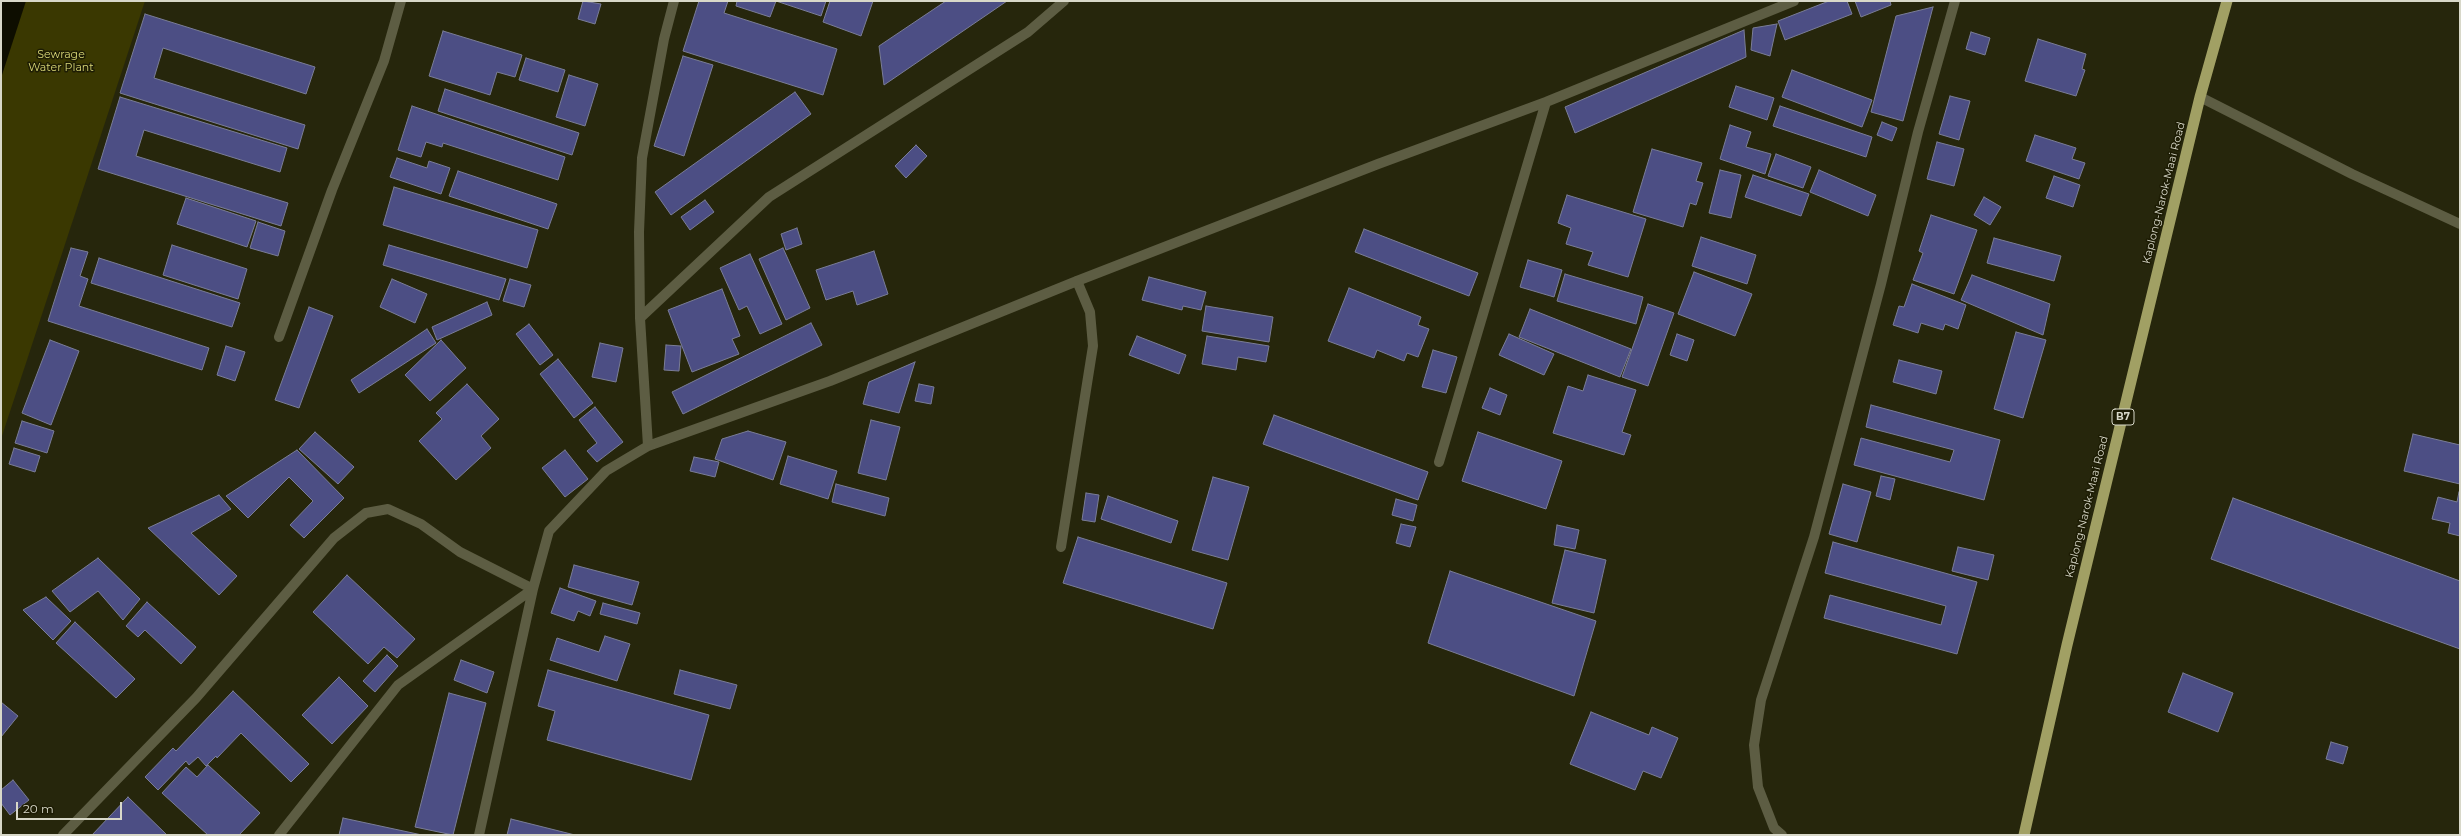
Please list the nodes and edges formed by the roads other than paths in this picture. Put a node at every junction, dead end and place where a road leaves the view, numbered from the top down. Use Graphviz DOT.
graph roads {
  1 [pos="401,1"];
  2 [pos="674,1"];
  3 [pos="1064,1"];
  4 [pos="1794,1"];
  5 [pos="1955,1"];
  6 [pos="2227,1"];
  7 [pos="2200,97"];
  8 [pos="1546,102"];
  9 [pos="2460,224"];
  10 [pos="1077,281"];
  11 [pos="640,318"];
  12 [pos="279,337"];
  13 [pos="648,446"];
  14 [pos="1439,462"];
  15 [pos="1061,547"];
  16 [pos="533,589"];
  17 [pos="63,835"];
  18 [pos="279,835"];
  19 [pos="479,835"];
  20 [pos="1782,835"];
  21 [pos="2024,835"];
  1 -- 12 [label="street"];
  2 -- 11 [label="street"];
  3 -- 11 [label="street"];
  4 -- 8 [label="street"];
  5 -- 20 [label="street"];
  6 -- 7 [label="highway, Kaplong-Narok-Maai Road / B7"];
  7 -- 9 [label="street"];
  7 -- 21 [label="highway, Kaplong-Narok-Maai Road / B7"];
  8 -- 10 [label="street"];
  8 -- 14 [label="street"];
  10 -- 13 [label="street"];
  10 -- 15 [label="street"];
  11 -- 13 [label="street"];
  13 -- 16 [label="street"];
  16 -- 17 [label="street"];
  16 -- 18 [label="street"];
  16 -- 19 [label="street"];
}
